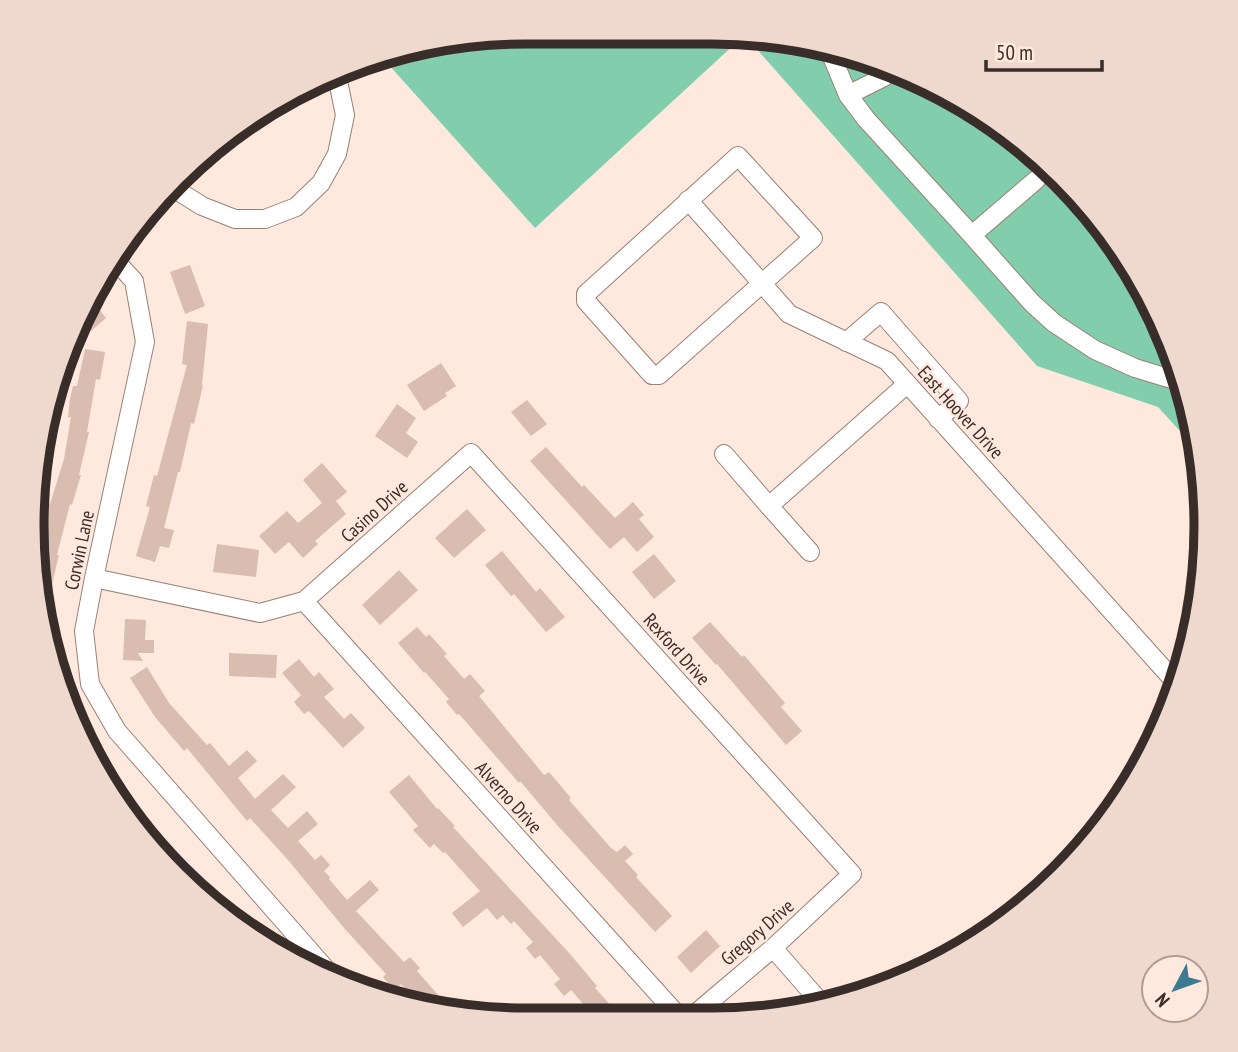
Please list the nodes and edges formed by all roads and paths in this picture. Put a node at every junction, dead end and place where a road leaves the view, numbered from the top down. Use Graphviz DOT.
graph roads {
  1 [pos="833,59"];
  2 [pos="884,77"];
  3 [pos="338,81"];
  4 [pos="848,95"];
  5 [pos="1035,180"];
  6 [pos="179,191"];
  7 [pos="688,200"];
  8 [pos="972,235"];
  9 [pos="120,266"];
  10 [pos="763,284"];
  11 [pos="846,342"];
  12 [pos="1171,379"];
  13 [pos="907,384"];
  14 [pos="938,419"];
  15 [pos="471,453"];
  16 [pos="724,454"];
  17 [pos="769,506"];
  18 [pos="810,552"];
  19 [pos="94,578"];
  20 [pos="304,601"];
  21 [pos="1170,677"];
  22 [pos="852,874"];
  23 [pos="774,948"];
  24 [pos="321,963"];
  25 [pos="816,997"];
  26 [pos="671,1008"];
  27 [pos="702,1008"];
  1 -- 4 [label="street"];
  2 -- 4 [label="street"];
  3 -- 6 [label="street"];
  4 -- 8 [label="street"];
  5 -- 8 [label="street"];
  7 -- 10 [label="street, East Hoover Drive"];
  7 -- 10 [label="street"];
  7 -- 10 [label="street"];
  8 -- 12 [label="street"];
  9 -- 19 [label="street, Corwin Lane"];
  10 -- 11 [label="street, East Hoover Drive"];
  11 -- 13 [label="street, East Hoover Drive"];
  11 -- 14 [label="street"];
  13 -- 14 [label="street, East Hoover Drive"];
  13 -- 17 [label="street"];
  14 -- 21 [label="street, East Hoover Drive"];
  15 -- 20 [label="street, Casino Drive"];
  15 -- 22 [label="street, Rexford Drive"];
  16 -- 17 [label="street"];
  17 -- 18 [label="street"];
  19 -- 20 [label="street"];
  19 -- 24 [label="street, Corwin Lane"];
  20 -- 26 [label="street, Alverno Drive"];
  22 -- 23 [label="street, Gregory Drive"];
  23 -- 25 [label="street"];
  23 -- 27 [label="street, Gregory Drive"];
}
